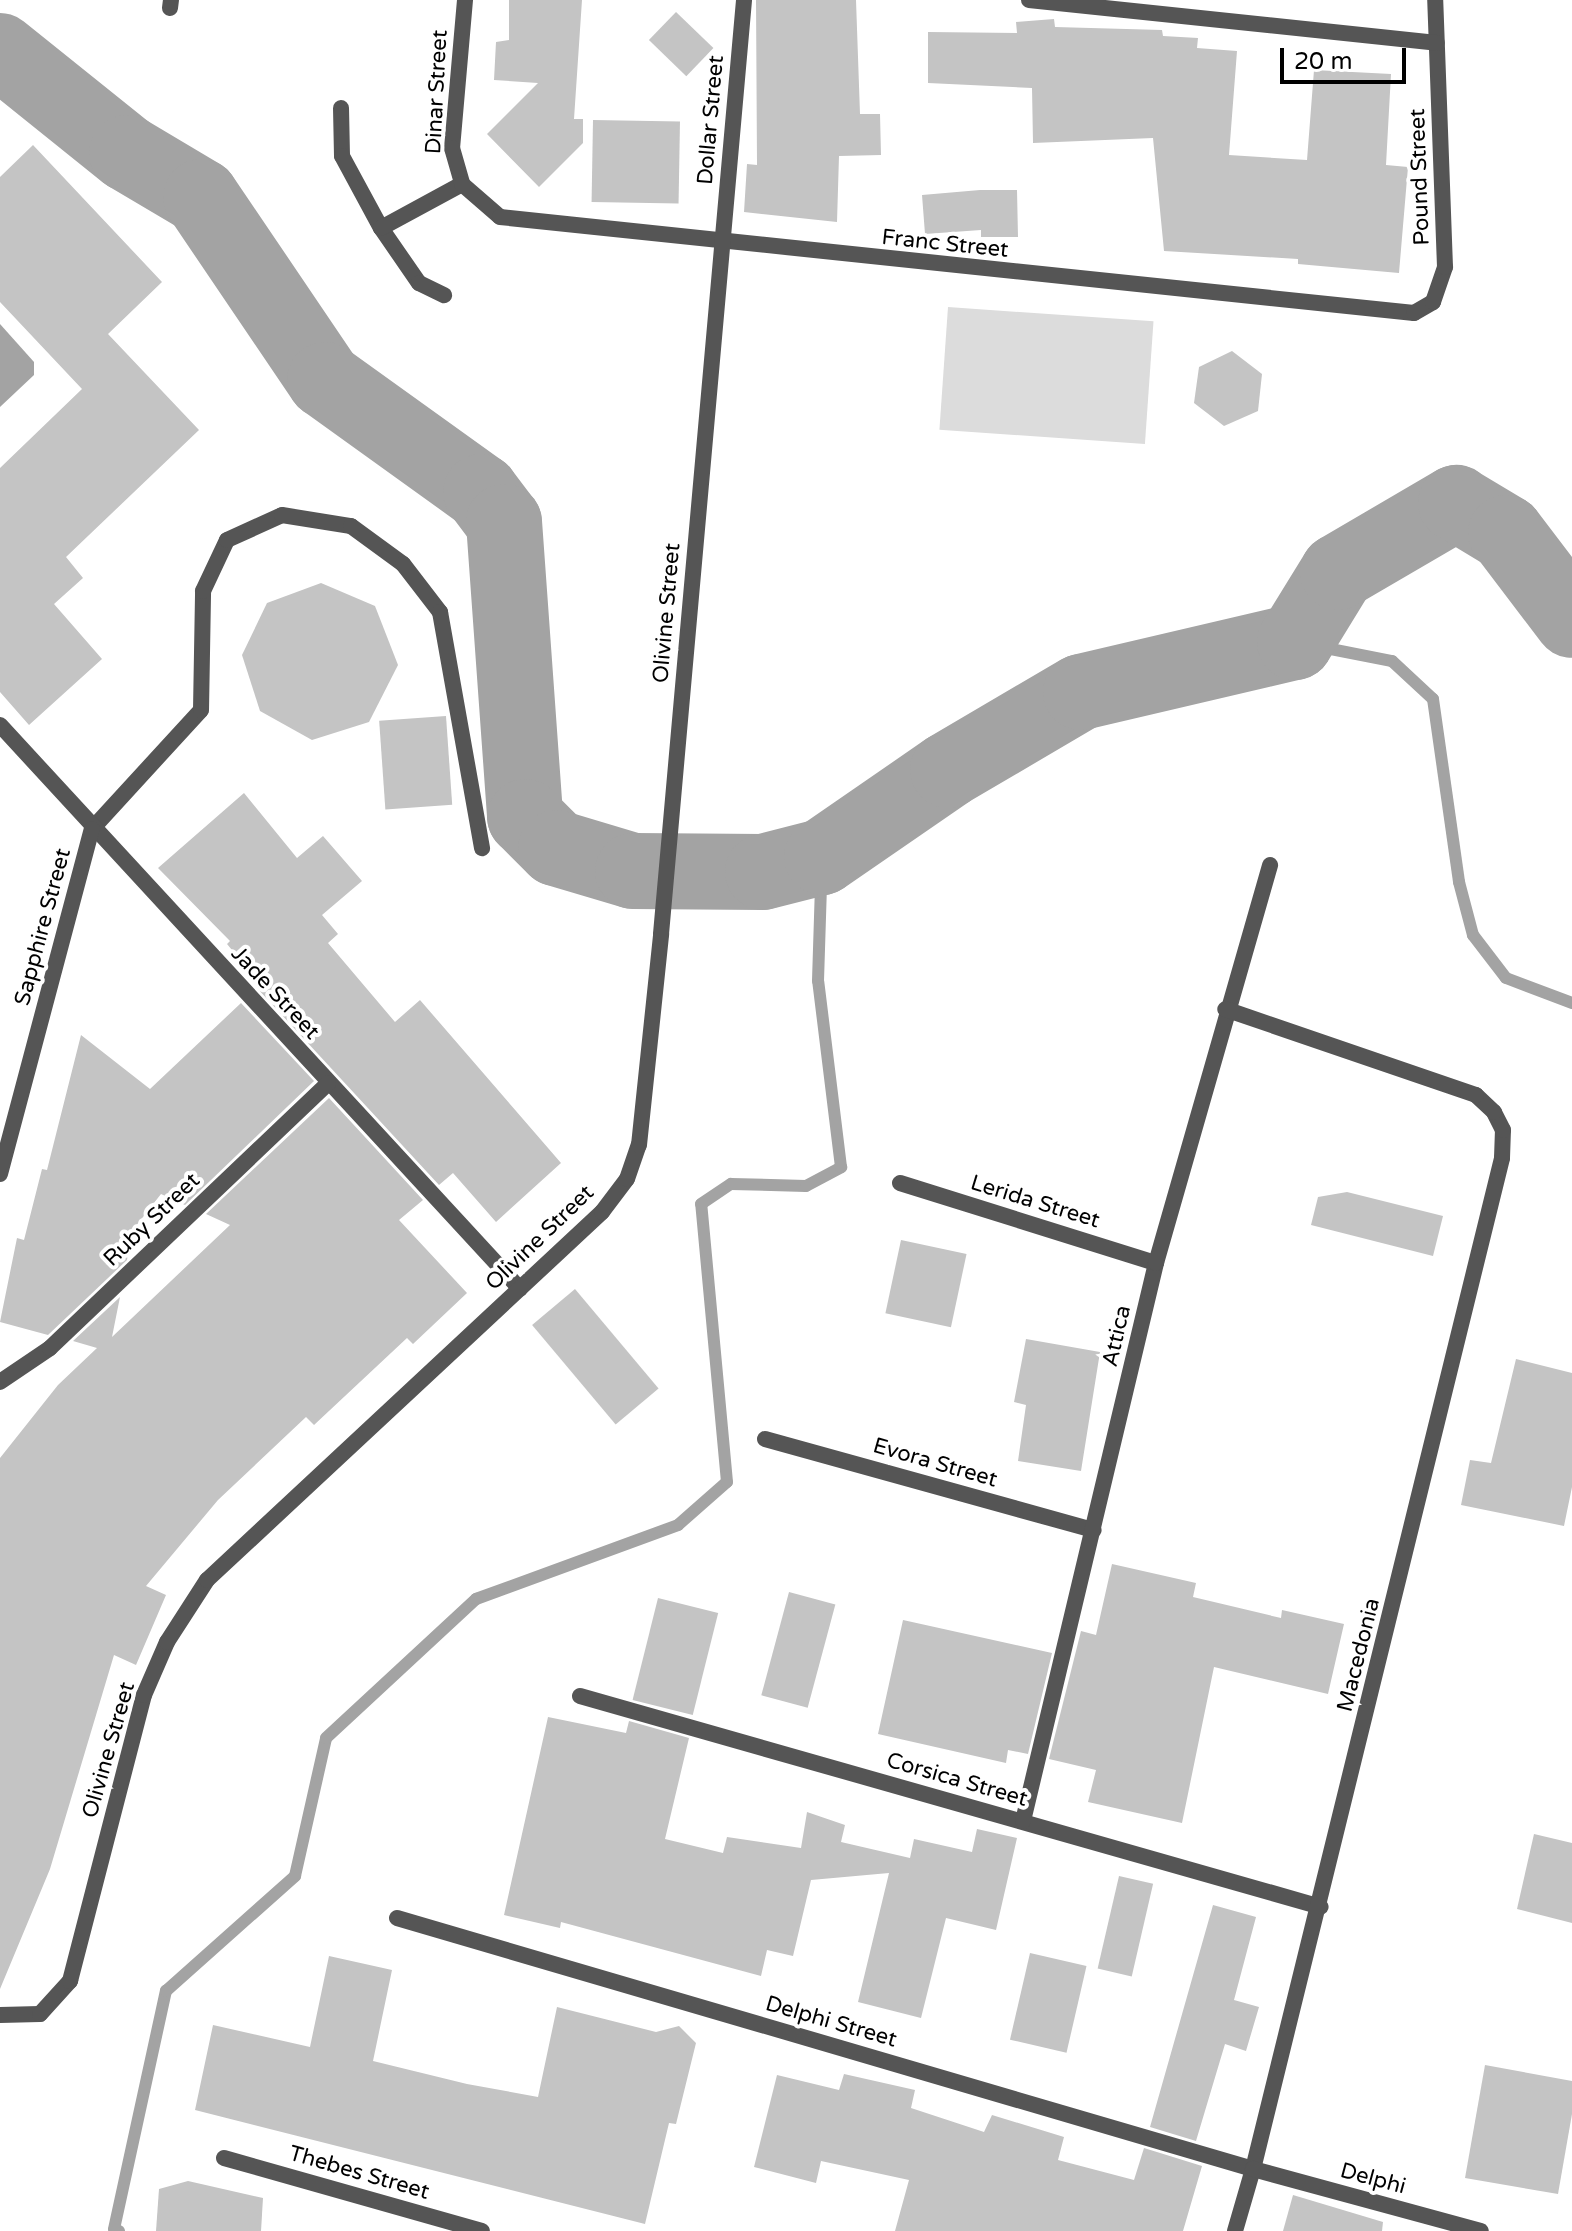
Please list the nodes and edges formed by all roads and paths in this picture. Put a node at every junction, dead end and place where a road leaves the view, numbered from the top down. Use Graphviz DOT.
graph roads {
  1 [pos="465,0"];
  2 [pos="744,0"];
  3 [pos="1029,0"];
  4 [pos="1435,0"];
  5 [pos="1437,43"];
  6 [pos="341,108"];
  7 [pos="462,184"];
  8 [pos="381,228"];
  9 [pos="723,244"];
  10 [pos="444,295"];
  11 [pos="1433,302"];
  12 [pos="0,725"];
  13 [pos="92,829"];
  14 [pos="482,848"];
  15 [pos="1270,865"];
  16 [pos="1225,1009"];
  17 [pos="328,1083"];
  18 [pos="0,1174"];
  19 [pos="900,1183"];
  20 [pos="1156,1263"];
  21 [pos="520,1289"];
  22 [pos="0,1382"];
  23 [pos="765,1439"];
  24 [pos="1094,1530"];
  25 [pos="580,1696"];
  26 [pos="1023,1821"];
  27 [pos="1321,1907"];
  28 [pos="397,1918"];
  29 [pos="0,2015"];
  30 [pos="224,2158"];
  31 [pos="1253,2169"];
  32 [pos="482,2231"];
  33 [pos="1235,2231"];
  34 [pos="1481,2231"];
  1 -- 7 [label="street, Dinar Street"];
  2 -- 9 [label="street, Dollar Street"];
  3 -- 5 [label="street"];
  4 -- 5 [label="street, Pound Street"];
  5 -- 11 [label="street, Pound Street"];
  6 -- 8 [label="street"];
  7 -- 8 [label="street"];
  7 -- 9 [label="street, Franc Street"];
  8 -- 10 [label="street"];
  9 -- 11 [label="street, Franc Street"];
  9 -- 21 [label="street, Olivine Street"];
  12 -- 13 [label="street, Jade Street"];
  13 -- 14 [label="street"];
  13 -- 17 [label="street, Jade Street"];
  13 -- 18 [label="street, Sapphire Street"];
  15 -- 16 [label="street, Attica"];
  16 -- 20 [label="street, Attica"];
  16 -- 27 [label="street, Macedonia"];
  17 -- 21 [label="street, Jade Street"];
  17 -- 22 [label="street, Ruby Street"];
  19 -- 20 [label="street, Lerida Street"];
  20 -- 24 [label="street, Attica"];
  21 -- 29 [label="street, Olivine Street"];
  23 -- 24 [label="street, Evora Street"];
  24 -- 26 [label="street, Attica"];
  25 -- 26 [label="street, Corsica Street"];
  26 -- 27 [label="street, Corsica Street"];
  27 -- 31 [label="street, Macedonia"];
  28 -- 31 [label="street, Delphi Street"];
  30 -- 32 [label="street, Thebes Street"];
  31 -- 33 [label="street, Macedonia"];
  31 -- 34 [label="street, Delphi"];
}
